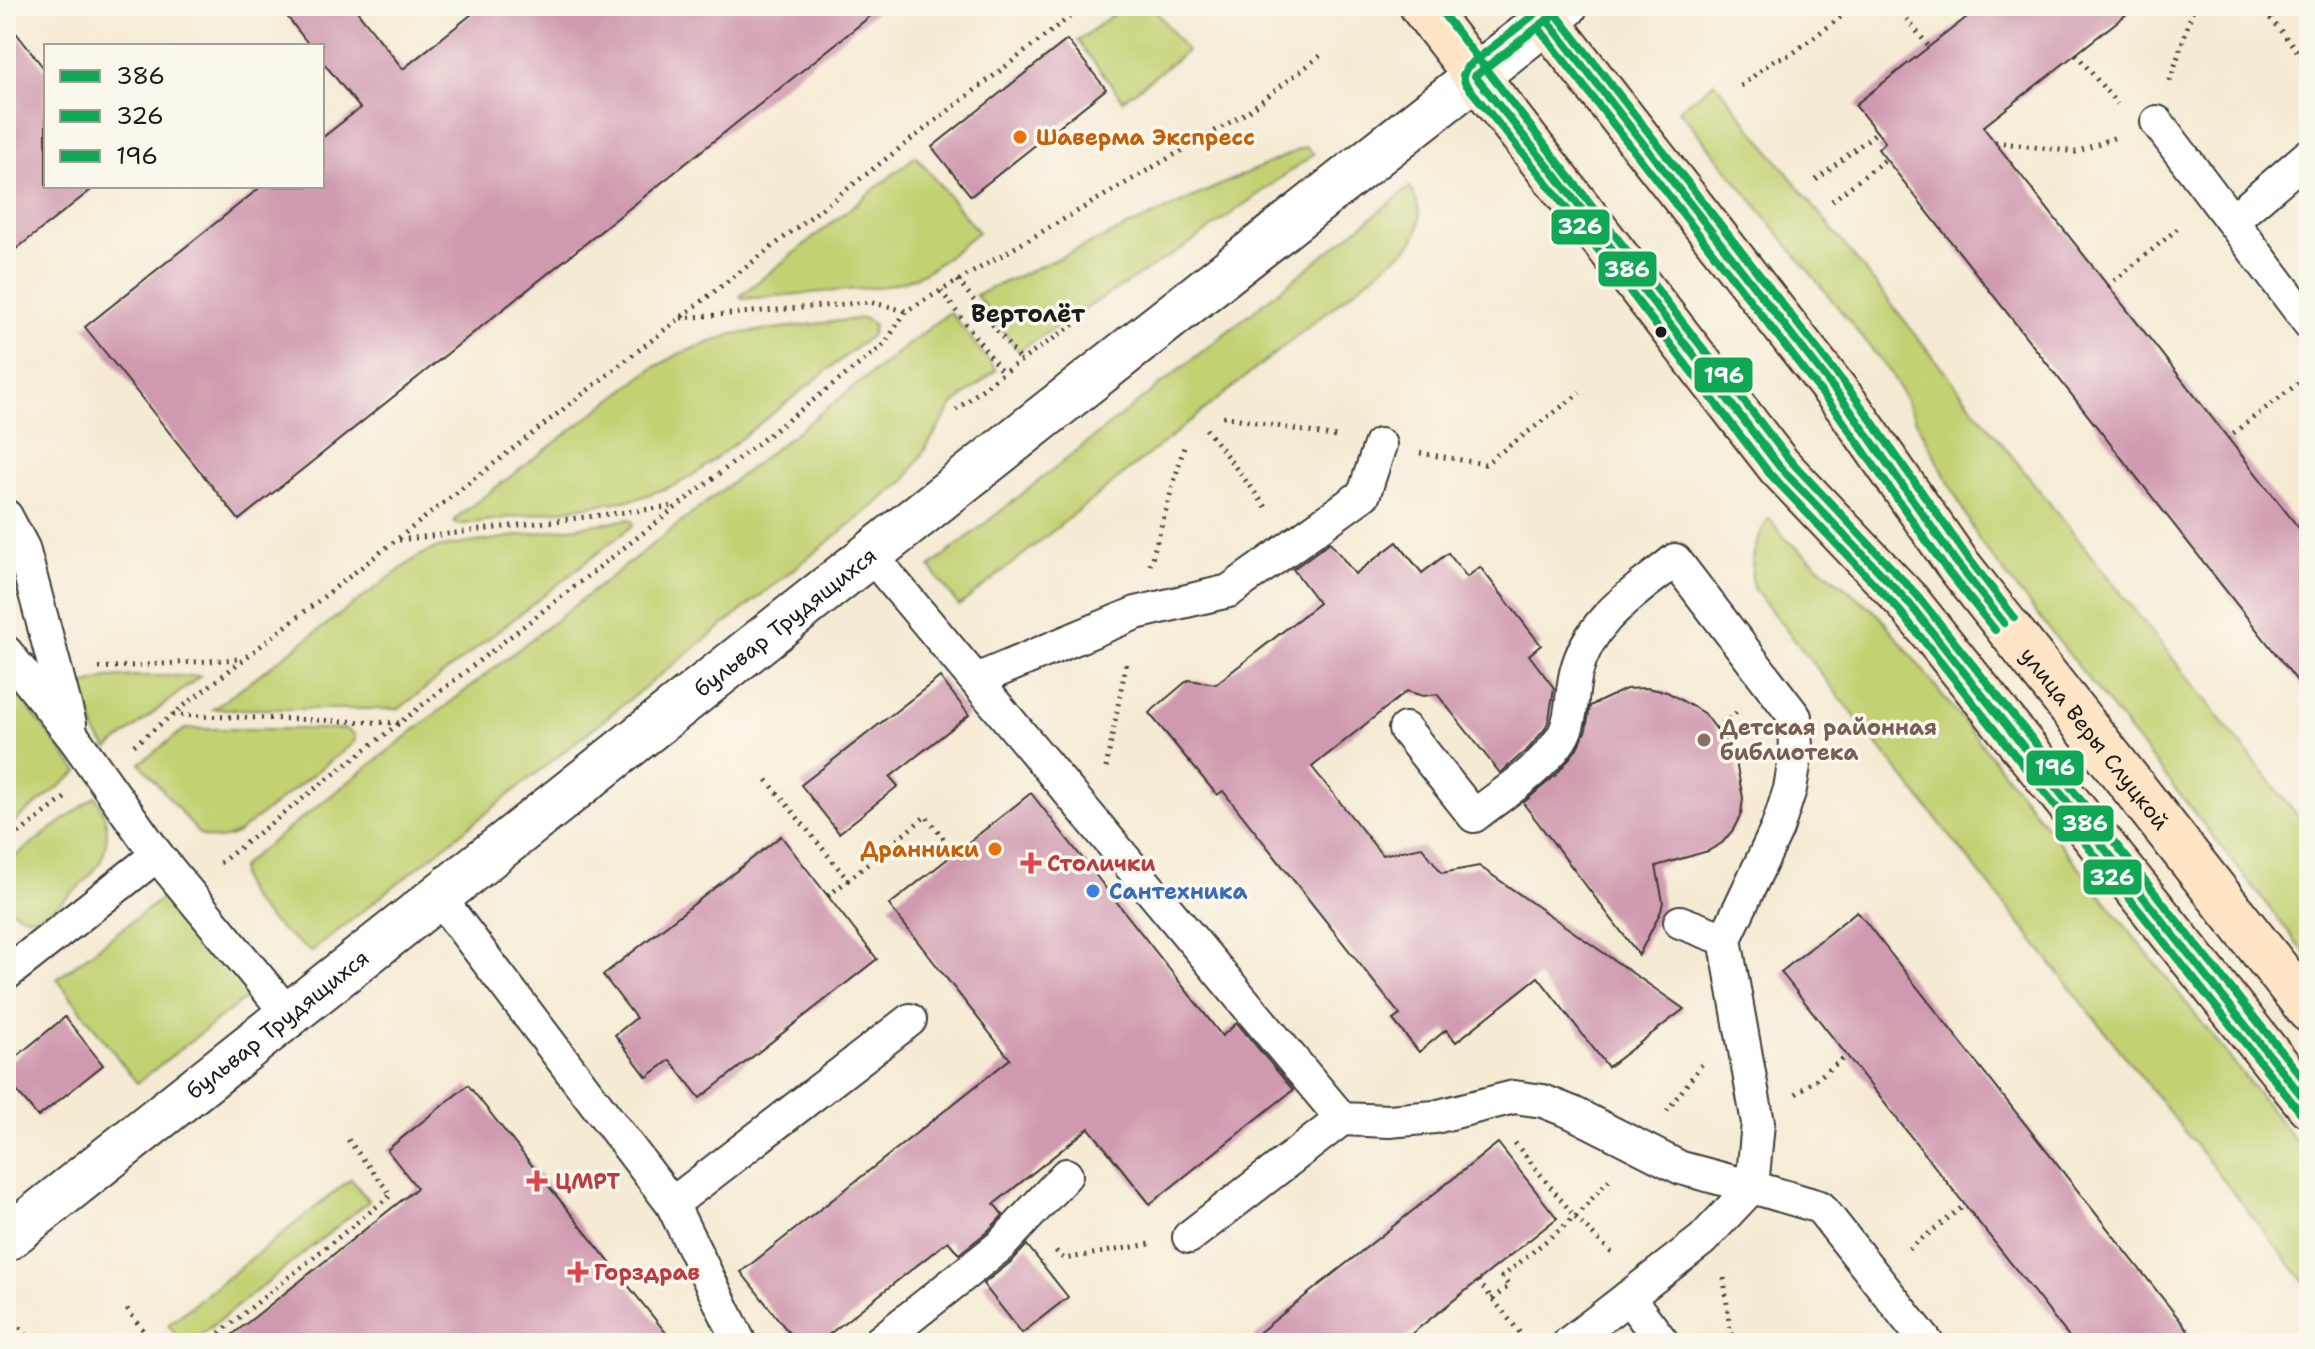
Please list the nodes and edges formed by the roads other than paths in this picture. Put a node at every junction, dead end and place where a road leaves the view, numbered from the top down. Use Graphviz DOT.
graph roads {
  1 [pos="1422,6"];
  2 [pos="1549,11"];
  3 [pos="1475,76"];
  4 [pos="2157,122"];
  5 [pos="2309,155"];
  6 [pos="2225,209"];
  7 [pos="2309,323"];
  8 [pos="1380,445"];
  9 [pos="6,516"];
  10 [pos="870,554"];
  11 [pos="6,652"];
  12 [pos="976,680"];
  13 [pos="1405,729"];
  14 [pos="74,738"];
  15 [pos="157,855"];
  16 [pos="438,896"];
  17 [pos="1680,922"];
  18 [pos="1725,939"];
  19 [pos="6,974"];
  20 [pos="2309,1010"];
  21 [pos="288,1014"];
  22 [pos="910,1020"];
  23 [pos="2309,1105"];
  24 [pos="1342,1119"];
  25 [pos="1066,1175"];
  26 [pos="1752,1187"];
  27 [pos="672,1204"];
  28 [pos="1189,1237"];
  29 [pos="6,1239"];
  30 [pos="1637,1290"];
  31 [pos="740,1343"];
  32 [pos="878,1343"];
  33 [pos="1569,1343"];
  34 [pos="1663,1343"];
  35 [pos="1927,1343"];
  1 -- 3 [label="street"];
  2 -- 3 [label="street, бульвар Трудящихся"];
  2 -- 20 [label="street, улица Веры Слуцкой"];
  3 -- 10 [label="street, бульвар Трудящихся"];
  3 -- 23 [label="street"];
  4 -- 6 [label="lane"];
  5 -- 6 [label="lane"];
  6 -- 7 [label="lane"];
  8 -- 12 [label="lane"];
  9 -- 14 [label="lane"];
  10 -- 12 [label="lane"];
  10 -- 16 [label="street, бульвар Трудящихся"];
  11 -- 14 [label="lane"];
  12 -- 24 [label="lane"];
  13 -- 18 [label="lane"];
  14 -- 15 [label="lane"];
  15 -- 19 [label="lane"];
  15 -- 21 [label="lane"];
  16 -- 21 [label="street, бульвар Трудящихся"];
  16 -- 27 [label="lane"];
  17 -- 18 [label="lane"];
  18 -- 26 [label="lane"];
  21 -- 29 [label="street, бульвар Трудящихся"];
  22 -- 27 [label="lane"];
  24 -- 26 [label="lane"];
  24 -- 28 [label="lane"];
  25 -- 32 [label="lane"];
  26 -- 30 [label="lane"];
  26 -- 35 [label="lane"];
  27 -- 31 [label="lane"];
  30 -- 33 [label="lane"];
  30 -- 34 [label="lane"];
}
